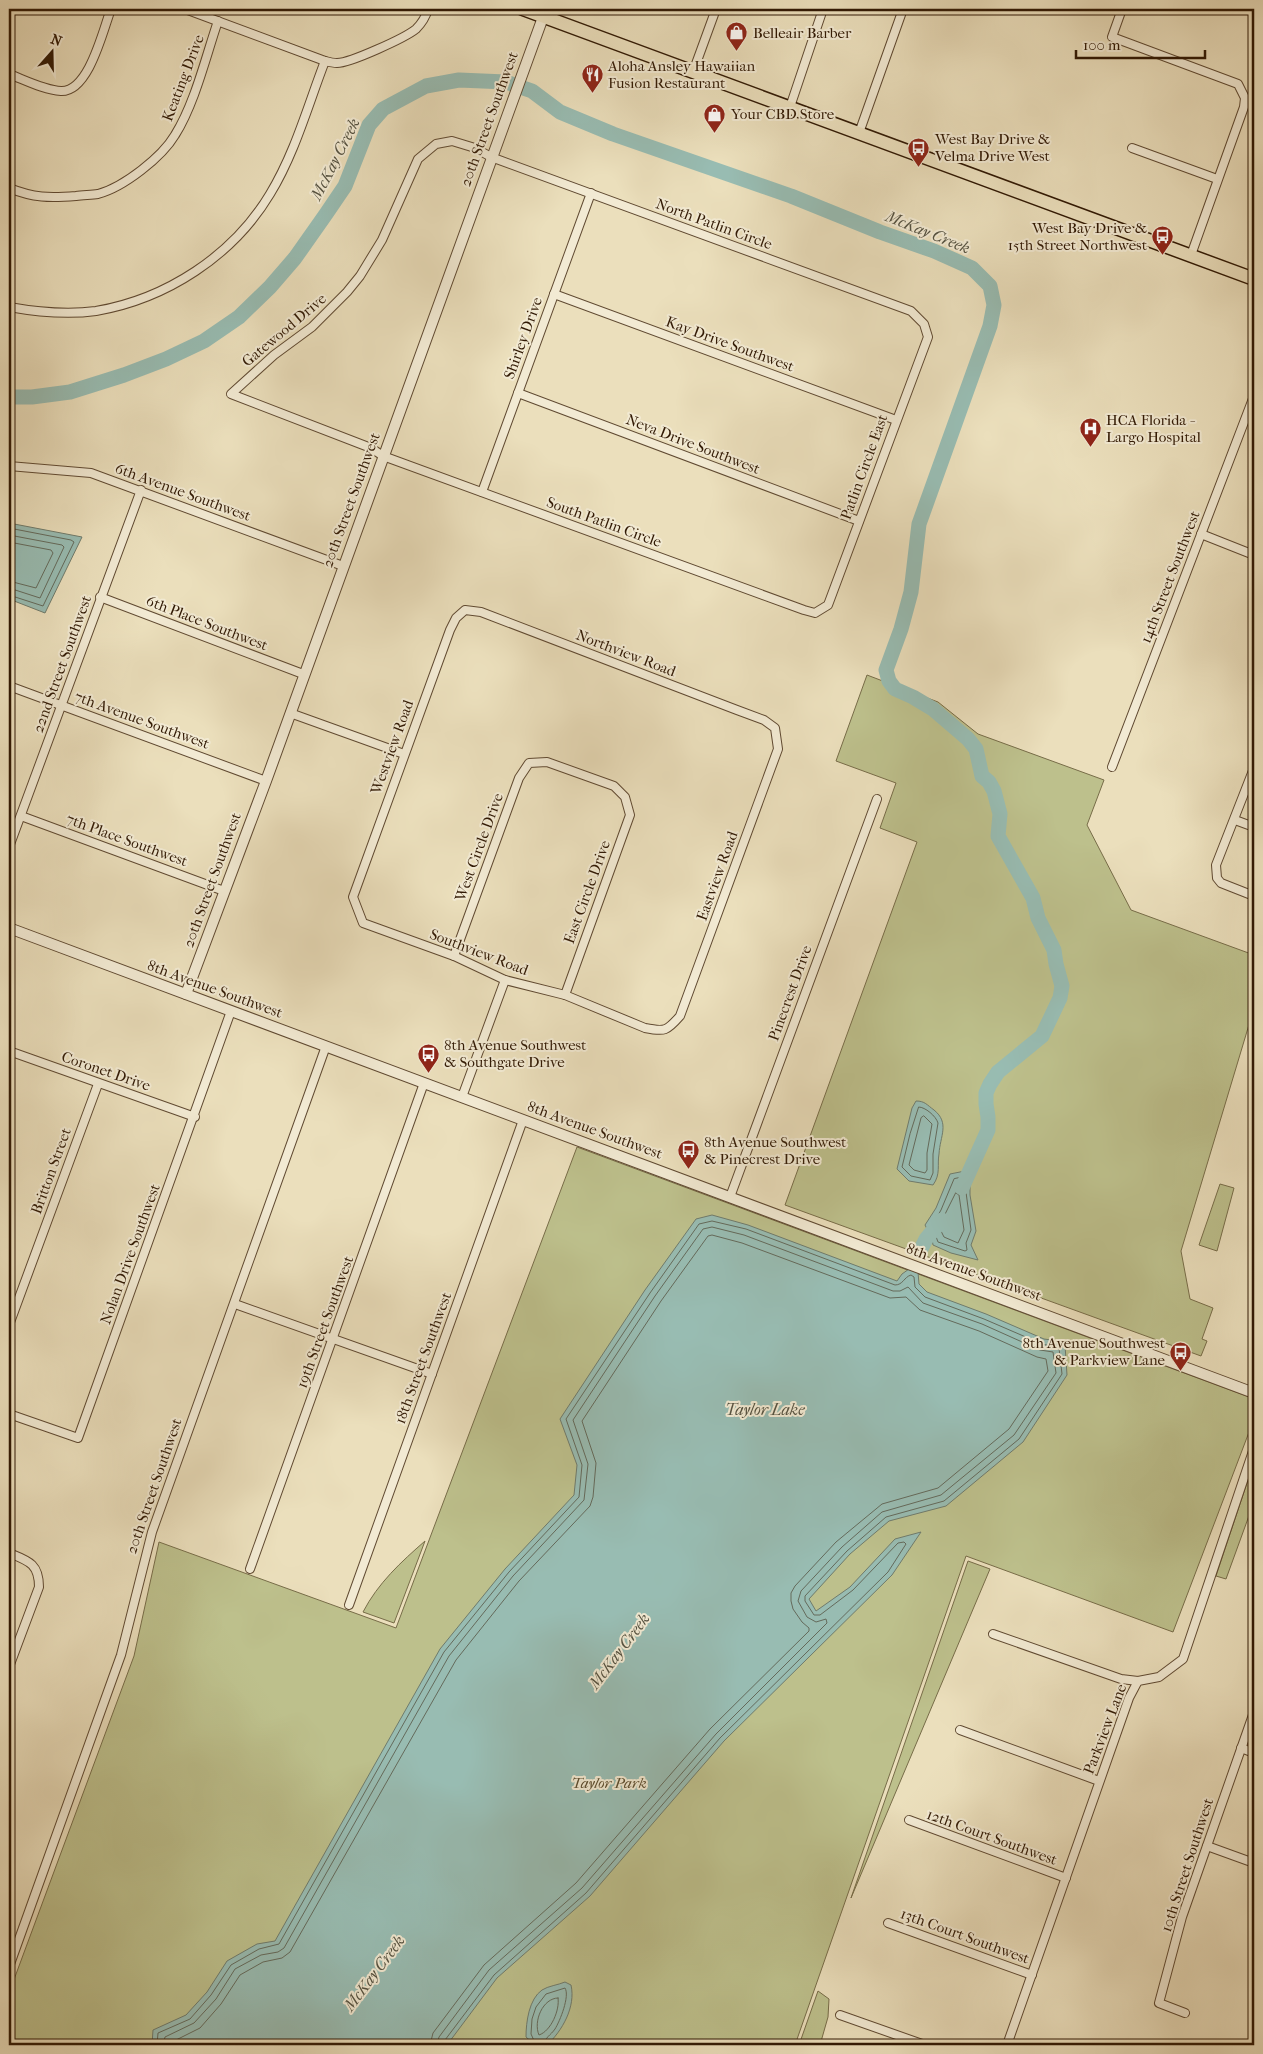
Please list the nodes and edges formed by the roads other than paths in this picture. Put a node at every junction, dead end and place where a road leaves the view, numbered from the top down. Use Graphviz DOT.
graph roads {
  1 [pos="110,9"];
  2 [pos="185,9"];
  3 [pos="428,9"];
  4 [pos="523,9"];
  5 [pos="716,9"];
  6 [pos="823,9"];
  7 [pos="903,9"];
  8 [pos="1122,9"];
  9 [pos="544,13"];
  10 [pos="218,21"];
  11 [pos="325,61"];
  12 [pos="693,72"];
  13 [pos="9,74"];
  14 [pos="790,107"];
  15 [pos="859,133"];
  16 [pos="1132,148"];
  17 [pos="491,157"];
  18 [pos="1217,179"];
  19 [pos="9,188"];
  20 [pos="591,193"];
  21 [pos="1191,256"];
  22 [pos="1254,279"];
  23 [pos="554,294"];
  24 [pos="9,308"];
  25 [pos="924,324"];
  26 [pos="518,393"];
  27 [pos="1254,396"];
  28 [pos="896,420"];
  29 [pos="383,456"];
  30 [pos="9,466"];
  31 [pos="141,490"];
  32 [pos="482,492"];
  33 [pos="859,521"];
  34 [pos="1201,534"];
  35 [pos="1254,555"];
  36 [pos="343,566"];
  37 [pos="100,597"];
  38 [pos="465,610"];
  39 [pos="815,613"];
  40 [pos="303,674"];
  41 [pos="9,686"];
  42 [pos="61,705"];
  43 [pos="290,713"];
  44 [pos="775,728"];
  45 [pos="404,754"];
  46 [pos="542,762"];
  47 [pos="1112,767"];
  48 [pos="1254,768"];
  49 [pos="266,781"];
  50 [pos="877,799"];
  51 [pos="21,816"];
  52 [pos="1235,820"];
  53 [pos="1254,827"];
  54 [pos="9,847"];
  55 [pos="224,890"];
  56 [pos="1254,896"];
  57 [pos="353,897"];
  58 [pos="9,928"];
  59 [pos="454,956"];
  60 [pos="505,980"];
  61 [pos="186,994"];
  62 [pos="565,996"];
  63 [pos="231,1011"];
  64 [pos="669,1029"];
  65 [pos="326,1046"];
  66 [pos="9,1051"];
  67 [pos="424,1083"];
  68 [pos="98,1084"];
  69 [pos="462,1097"];
  70 [pos="195,1117"];
  71 [pos="523,1120"];
  72 [pos="730,1197"];
  73 [pos="235,1304"];
  74 [pos="9,1325"];
  75 [pos="333,1340"];
  76 [pos="432,1374"];
  77 [pos="1254,1393"];
  78 [pos="9,1414"];
  79 [pos="1254,1448"];
  80 [pos="9,1553"];
  81 [pos="250,1569"];
  82 [pos="349,1605"];
  83 [pos="993,1634"];
  84 [pos="9,1667"];
  85 [pos="1138,1681"];
  86 [pos="1254,1712"];
  87 [pos="960,1730"];
  88 [pos="1241,1748"];
  89 [pos="1254,1753"];
  90 [pos="1099,1782"];
  91 [pos="908,1820"];
  92 [pos="1206,1846"];
  93 [pos="1254,1864"];
  94 [pos="1066,1878"];
  95 [pos="888,1922"];
  96 [pos="9,1967"];
  97 [pos="1032,1975"];
  98 [pos="1185,2013"];
  99 [pos="840,2015"];
  100 [pos="925,2045"];
  101 [pos="1006,2045"];
  1 -- 13 [label="street"];
  2 -- 10 [label="street"];
  3 -- 11 [label="street"];
  4 -- 9 [label="main road"];
  5 -- 12 [label="street"];
  6 -- 14 [label="street"];
  7 -- 15 [label="street"];
  8 -- 18 [label="street"];
  9 -- 12 [label="main road"];
  9 -- 17 [label="street, 20th Street Southwest"];
  10 -- 11 [label="street"];
  10 -- 19 [label="street, Keating Drive"];
  11 -- 24 [label="street"];
  12 -- 14 [label="main road"];
  14 -- 15 [label="main road"];
  15 -- 21 [label="main road"];
  16 -- 18 [label="street"];
  17 -- 20 [label="street, North Patlin Circle"];
  17 -- 29 [label="street, 20th Street Southwest"];
  17 -- 29 [label="street, Gatewood Drive"];
  18 -- 21 [label="street"];
  20 -- 23 [label="street, Shirley Drive"];
  20 -- 25 [label="street, North Patlin Circle"];
  21 -- 22 [label="main road"];
  23 -- 26 [label="street, Shirley Drive"];
  23 -- 28 [label="street, Kay Drive Southwest"];
  25 -- 28 [label="street, Patlin Circle East"];
  26 -- 32 [label="street, Shirley Drive"];
  26 -- 33 [label="street, Neva Drive Southwest"];
  27 -- 34 [label="street, 14th Street Southwest"];
  28 -- 33 [label="street, Patlin Circle East"];
  29 -- 32 [label="street, South Patlin Circle"];
  29 -- 36 [label="street, 20th Street Southwest"];
  30 -- 31 [label="street, 6th Avenue Southwest"];
  31 -- 36 [label="street, 6th Avenue Southwest"];
  31 -- 37 [label="street, 22nd Street Southwest"];
  32 -- 39 [label="street, South Patlin Circle"];
  33 -- 39 [label="street, Patlin Circle East"];
  34 -- 35 [label="street"];
  34 -- 47 [label="street, 14th Street Southwest"];
  36 -- 40 [label="street, 20th Street Southwest"];
  37 -- 40 [label="street, 6th Place Southwest"];
  37 -- 42 [label="street, 22nd Street Southwest"];
  38 -- 44 [label="street, Northview Road"];
  38 -- 45 [label="street, Westview Road"];
  40 -- 43 [label="street, 20th Street Southwest"];
  41 -- 42 [label="street, 7th Avenue Southwest"];
  42 -- 49 [label="street, 7th Avenue Southwest"];
  42 -- 51 [label="street, 22nd Street Southwest"];
  43 -- 45 [label="street"];
  43 -- 49 [label="street, 20th Street Southwest"];
  44 -- 64 [label="street, Eastview Road"];
  45 -- 57 [label="street, Westview Road"];
  46 -- 59 [label="street, West Circle Drive"];
  46 -- 62 [label="street, East Circle Drive"];
  48 -- 52 [label="street"];
  49 -- 55 [label="street, 20th Street Southwest"];
  50 -- 72 [label="street, Pinecrest Drive"];
  51 -- 54 [label="street, 22nd Street Southwest"];
  51 -- 55 [label="street, 7th Place Southwest"];
  52 -- 53 [label="street"];
  52 -- 56 [label="street"];
  55 -- 61 [label="street, 20th Street Southwest"];
  57 -- 59 [label="street, Southview Road"];
  58 -- 61 [label="street, 8th Avenue Southwest"];
  59 -- 60 [label="street, Southview Road"];
  60 -- 62 [label="street, Southview Road"];
  60 -- 69 [label="street"];
  61 -- 63 [label="street, 8th Avenue Southwest"];
  62 -- 64 [label="street, Southview Road"];
  63 -- 65 [label="street, 8th Avenue Southwest"];
  63 -- 70 [label="street, Nolan Drive Southwest"];
  65 -- 67 [label="street, 8th Avenue Southwest"];
  65 -- 73 [label="street, 20th Street Southwest"];
  66 -- 68 [label="street, Coronet Drive"];
  67 -- 69 [label="street, 8th Avenue Southwest"];
  67 -- 75 [label="street, 19th Street Southwest"];
  68 -- 70 [label="street, Coronet Drive"];
  68 -- 74 [label="street, Britton Street"];
  69 -- 71 [label="street, 8th Avenue Southwest"];
  70 -- 78 [label="street, Nolan Drive Southwest"];
  71 -- 72 [label="street, 8th Avenue Southwest"];
  71 -- 76 [label="street, 18th Street Southwest"];
  72 -- 77 [label="street, 8th Avenue Southwest"];
  73 -- 75 [label="street"];
  73 -- 96 [label="street, 20th Street Southwest"];
  75 -- 76 [label="street"];
  75 -- 81 [label="street, 19th Street Southwest"];
  76 -- 82 [label="street, 18th Street Southwest"];
  79 -- 85 [label="street, Parkview Lane"];
  80 -- 84 [label="street"];
  83 -- 85 [label="street"];
  85 -- 90 [label="street, Parkview Lane"];
  86 -- 88 [label="street, 10th Street Southwest"];
  87 -- 90 [label="street"];
  88 -- 89 [label="street"];
  88 -- 92 [label="street, 10th Street Southwest"];
  90 -- 94 [label="street, Parkview Lane"];
  91 -- 94 [label="street, 12th Court Southwest"];
  92 -- 93 [label="street"];
  92 -- 98 [label="street, 10th Street Southwest"];
  94 -- 97 [label="street, Parkview Lane"];
  95 -- 97 [label="street, 13th Court Southwest"];
  97 -- 101 [label="street, Parkview Lane"];
  99 -- 100 [label="street"];
}
